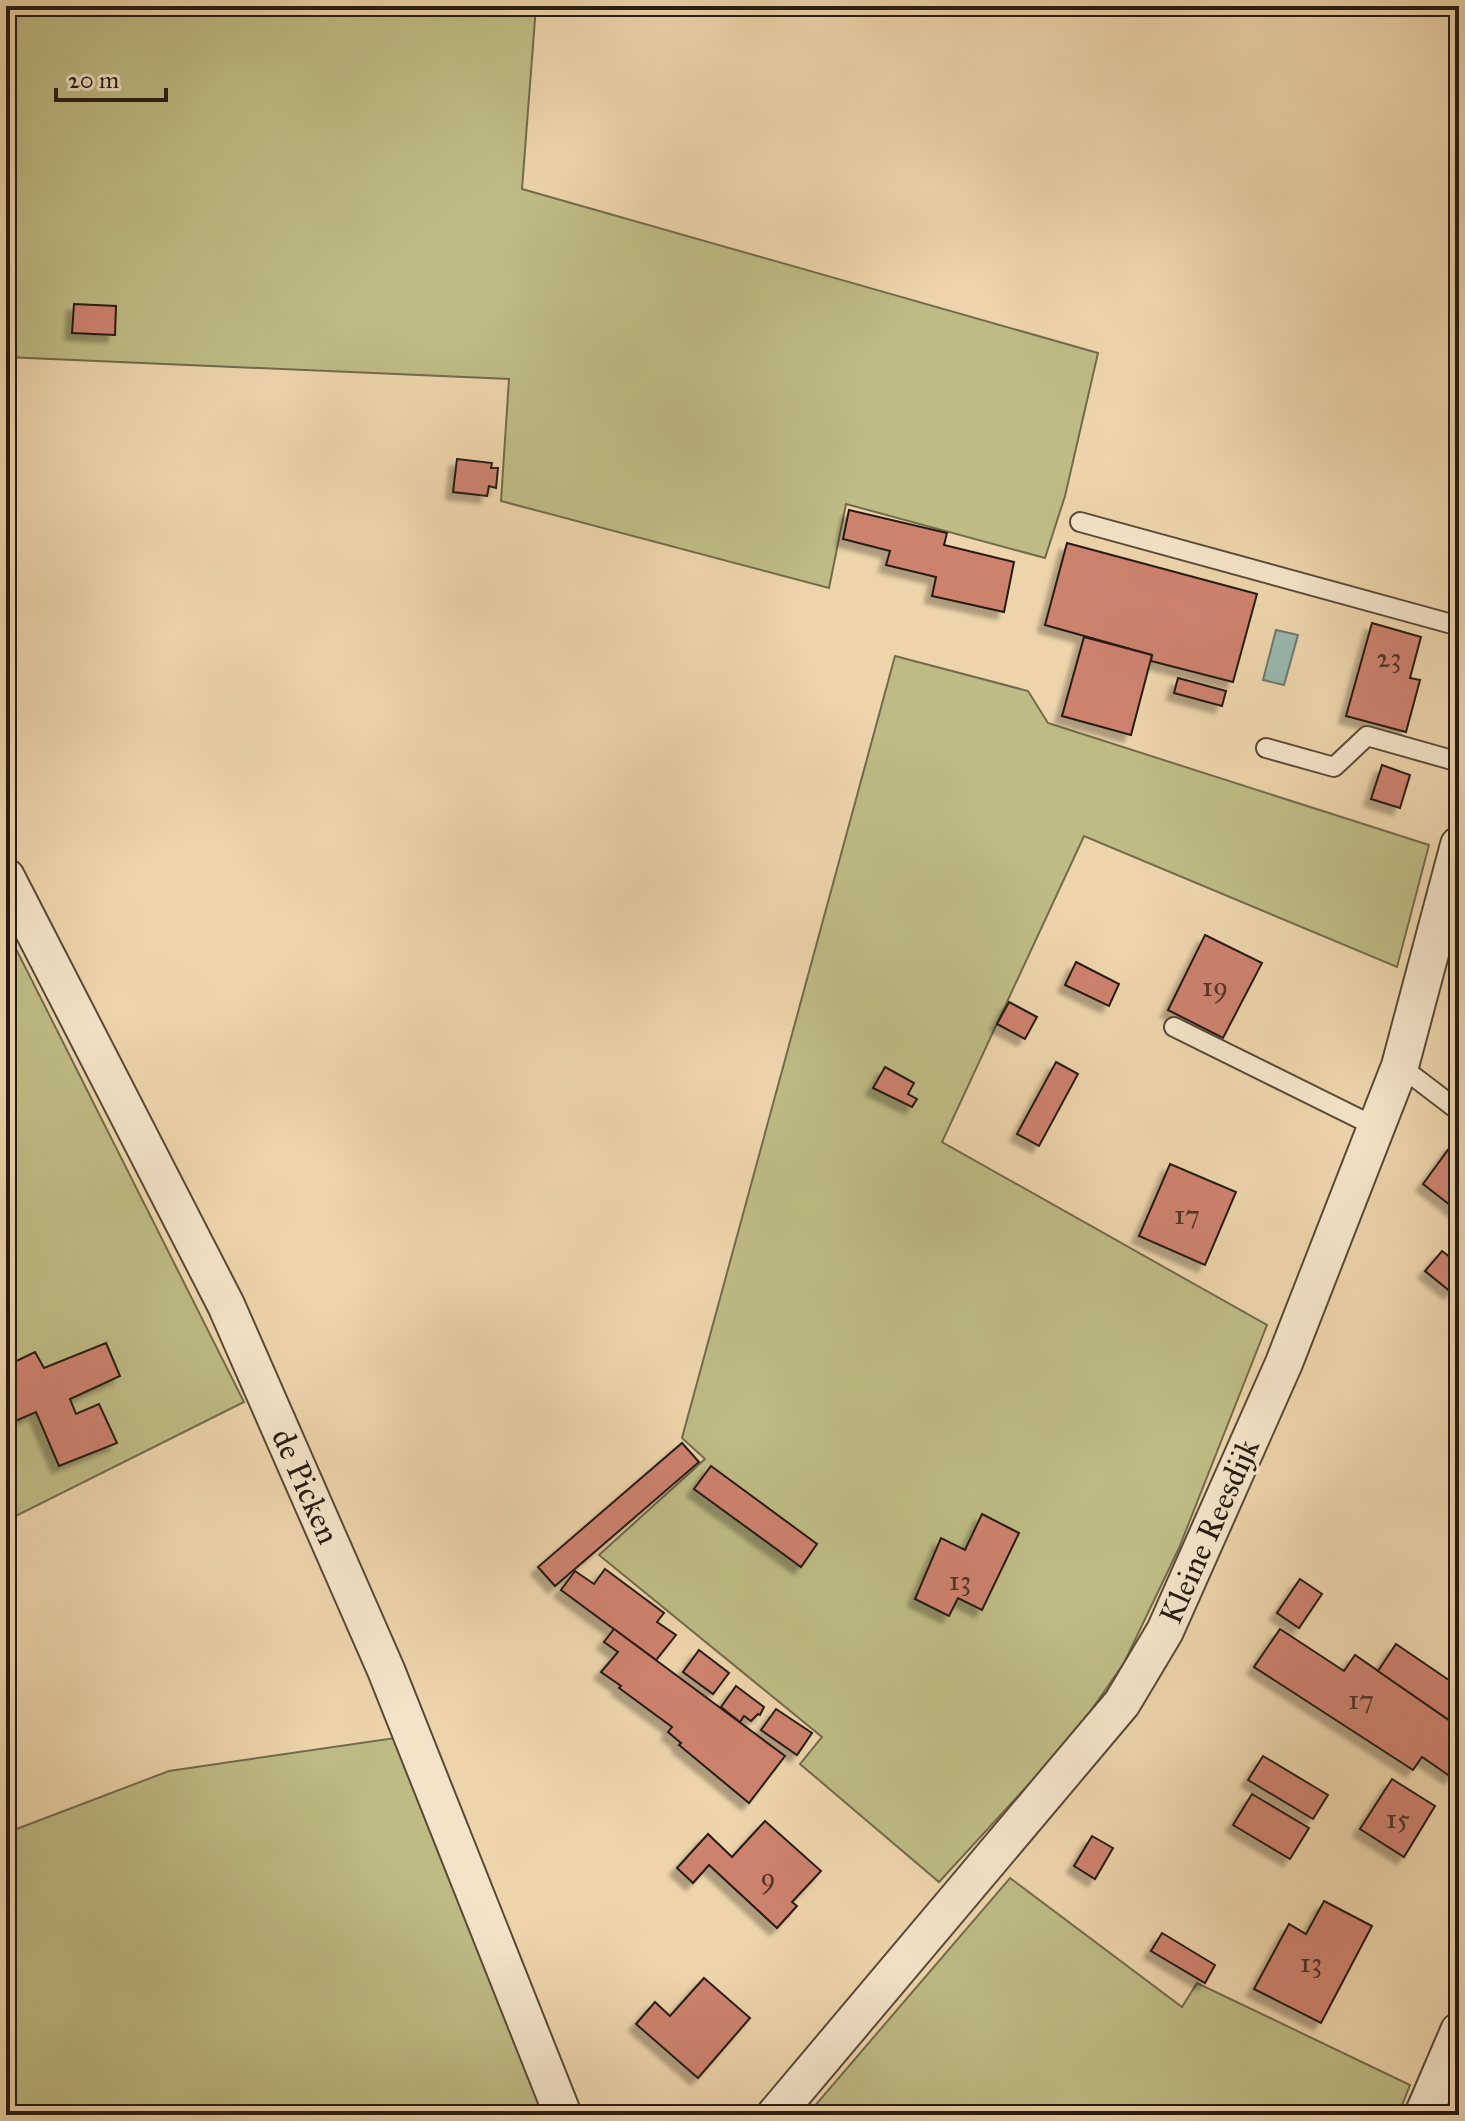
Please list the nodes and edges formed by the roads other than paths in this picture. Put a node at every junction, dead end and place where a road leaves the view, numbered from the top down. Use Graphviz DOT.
graph roads {
  1 [pos="1080,522"];
  2 [pos="1459,626"];
  3 [pos="1266,748"];
  4 [pos="1459,762"];
  5 [pos="1459,845"];
  6 [pos="6,877"];
  7 [pos="1174,1027"];
  8 [pos="1400,1066"];
  9 [pos="1459,1111"];
  10 [pos="1376,1127"];
  11 [pos="1459,2031"];
  12 [pos="563,2115"];
  13 [pos="775,2115"];
  14 [pos="1423,2115"];
  1 -- 2 [label="lane"];
  3 -- 4 [label="lane"];
  5 -- 8 [label="street, Kleine Reesdijk"];
  6 -- 12 [label="street, de Picken"];
  7 -- 10 [label="lane"];
  8 -- 9 [label="lane"];
  8 -- 10 [label="street, Kleine Reesdijk"];
  10 -- 13 [label="street, Kleine Reesdijk"];
  11 -- 14 [label="street"];
}
